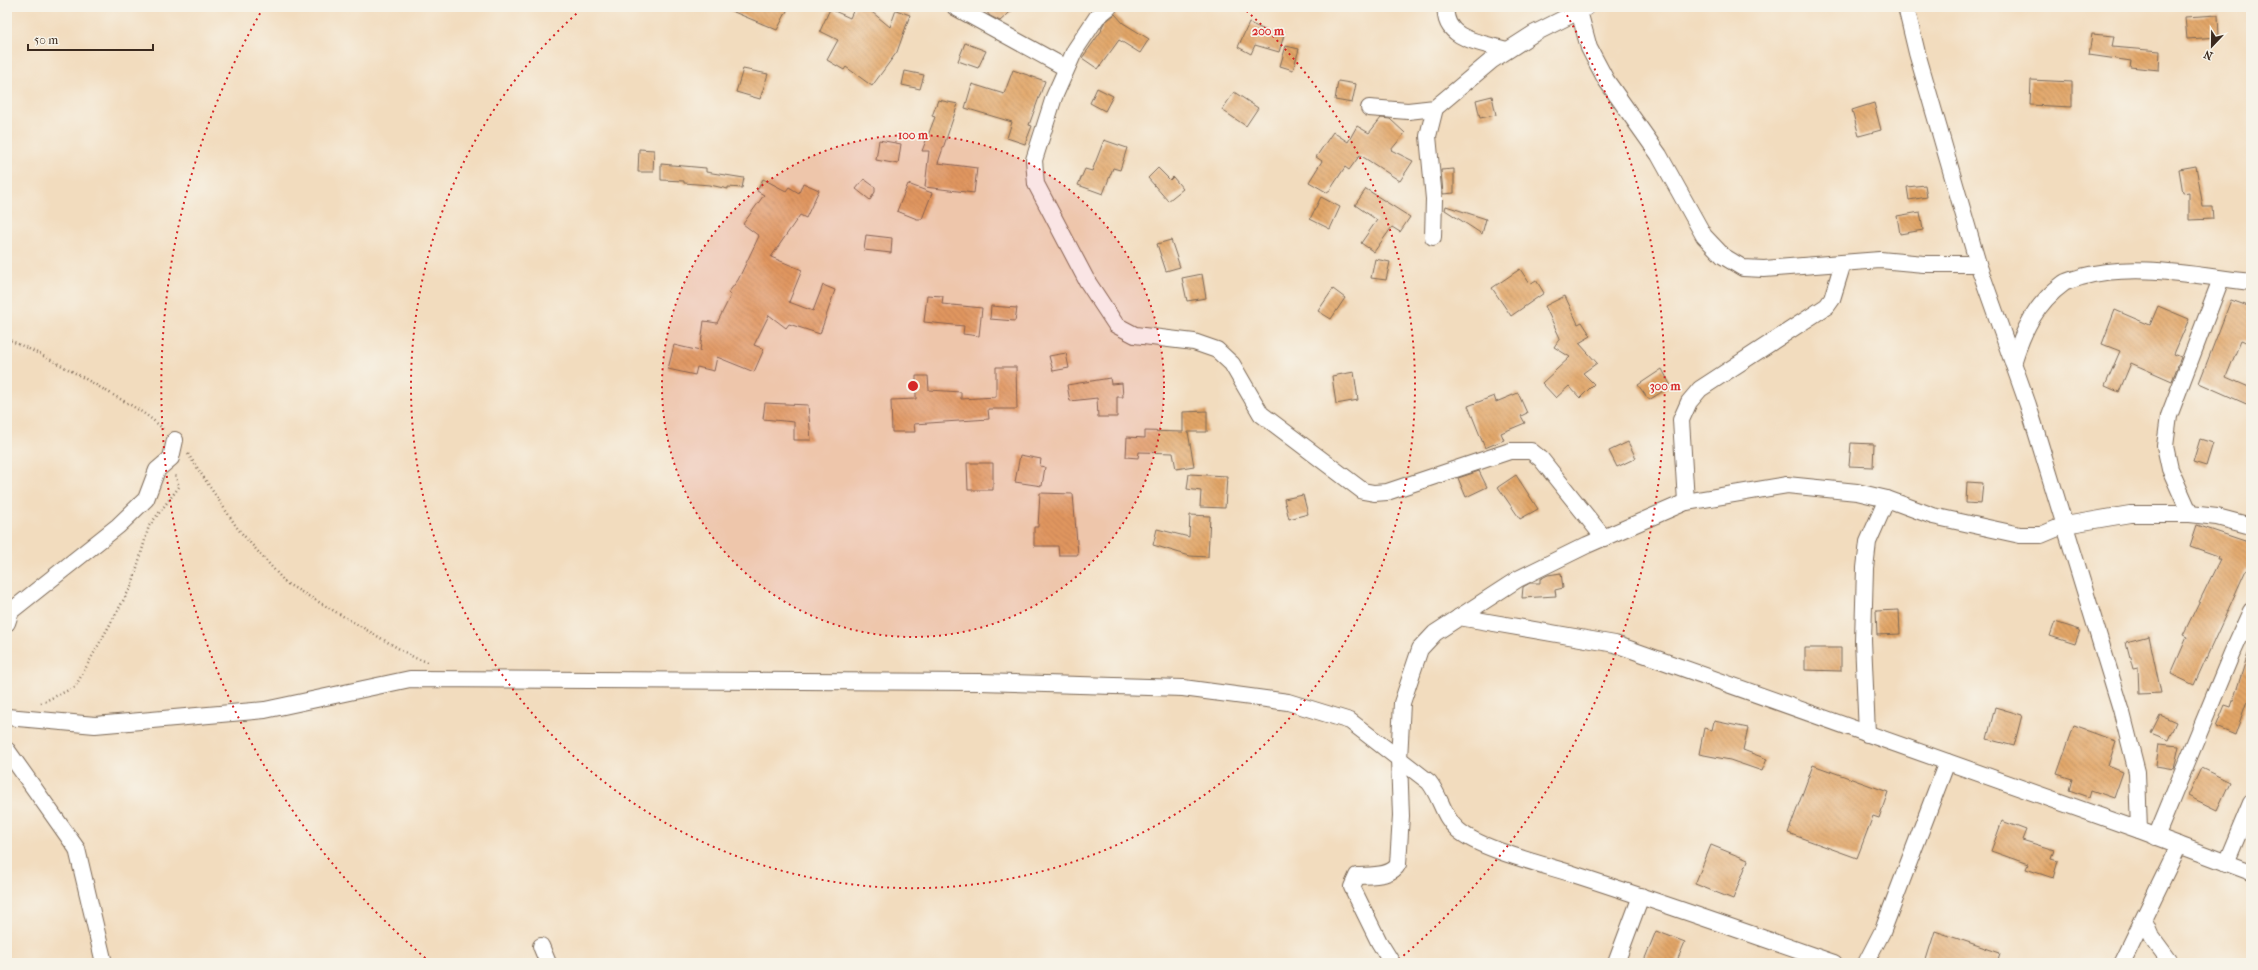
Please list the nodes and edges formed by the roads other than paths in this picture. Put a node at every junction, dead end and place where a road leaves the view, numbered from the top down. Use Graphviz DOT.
graph roads {
  1 [pos="956,7"];
  2 [pos="1109,7"];
  3 [pos="1446,7"];
  4 [pos="1906,7"];
  5 [pos="1583,9"];
  6 [pos="1507,50"];
  7 [pos="1066,68"];
  8 [pos="1369,108"];
  9 [pos="1435,108"];
  10 [pos="1433,237"];
  11 [pos="1843,263"];
  12 [pos="1978,264"];
  13 [pos="2221,279"];
  14 [pos="2251,282"];
  15 [pos="2013,364"];
  16 [pos="175,440"];
  17 [pos="1887,499"];
  18 [pos="1686,502"];
  19 [pos="2190,514"];
  20 [pos="2066,525"];
  21 [pos="2251,526"];
  22 [pos="1604,538"];
  23 [pos="2251,611"];
  24 [pos="1459,617"];
  25 [pos="7,623"];
  26 [pos="7,717"];
  27 [pos="1866,734"];
  28 [pos="7,750"];
  29 [pos="1399,759"];
  30 [pos="1947,762"];
  31 [pos="2251,803"];
  32 [pos="2139,830"];
  33 [pos="2156,837"];
  34 [pos="2179,845"];
  35 [pos="2226,863"];
  36 [pos="2251,872"];
  37 [pos="1641,896"];
  38 [pos="2144,920"];
  39 [pos="541,946"];
  40 [pos="104,963"];
  41 [pos="548,963"];
  42 [pos="1392,963"];
  43 [pos="1616,963"];
  44 [pos="1834,963"];
  45 [pos="1866,963"];
  46 [pos="2122,963"];
  47 [pos="2171,963"];
  1 -- 7 [label="street"];
  2 -- 7 [label="street"];
  3 -- 6 [label="street"];
  4 -- 12 [label="street"];
  5 -- 6 [label="street"];
  5 -- 11 [label="street"];
  6 -- 9 [label="street"];
  7 -- 22 [label="street"];
  8 -- 9 [label="street"];
  9 -- 10 [label="street"];
  11 -- 12 [label="street"];
  11 -- 18 [label="street"];
  12 -- 15 [label="street"];
  13 -- 14 [label="street"];
  13 -- 15 [label="street"];
  13 -- 19 [label="street"];
  15 -- 20 [label="street"];
  16 -- 25 [label="street"];
  17 -- 18 [label="street"];
  17 -- 20 [label="street"];
  17 -- 27 [label="street"];
  18 -- 22 [label="street"];
  19 -- 20 [label="street"];
  19 -- 21 [label="street"];
  20 -- 32 [label="street"];
  22 -- 24 [label="street"];
  23 -- 33 [label="street"];
  24 -- 27 [label="street"];
  24 -- 29 [label="street"];
  26 -- 29 [label="street"];
  27 -- 30 [label="street"];
  28 -- 40 [label="street"];
  29 -- 37 [label="street"];
  29 -- 42 [label="street"];
  30 -- 32 [label="street"];
  30 -- 45 [label="street"];
  31 -- 35 [label="street"];
  32 -- 33 [label="street"];
  33 -- 34 [label="street"];
  34 -- 35 [label="street"];
  34 -- 38 [label="street"];
  35 -- 36 [label="street"];
  37 -- 43 [label="street"];
  37 -- 44 [label="street"];
  38 -- 46 [label="street"];
  38 -- 47 [label="street"];
  39 -- 41 [label="street"];
}
